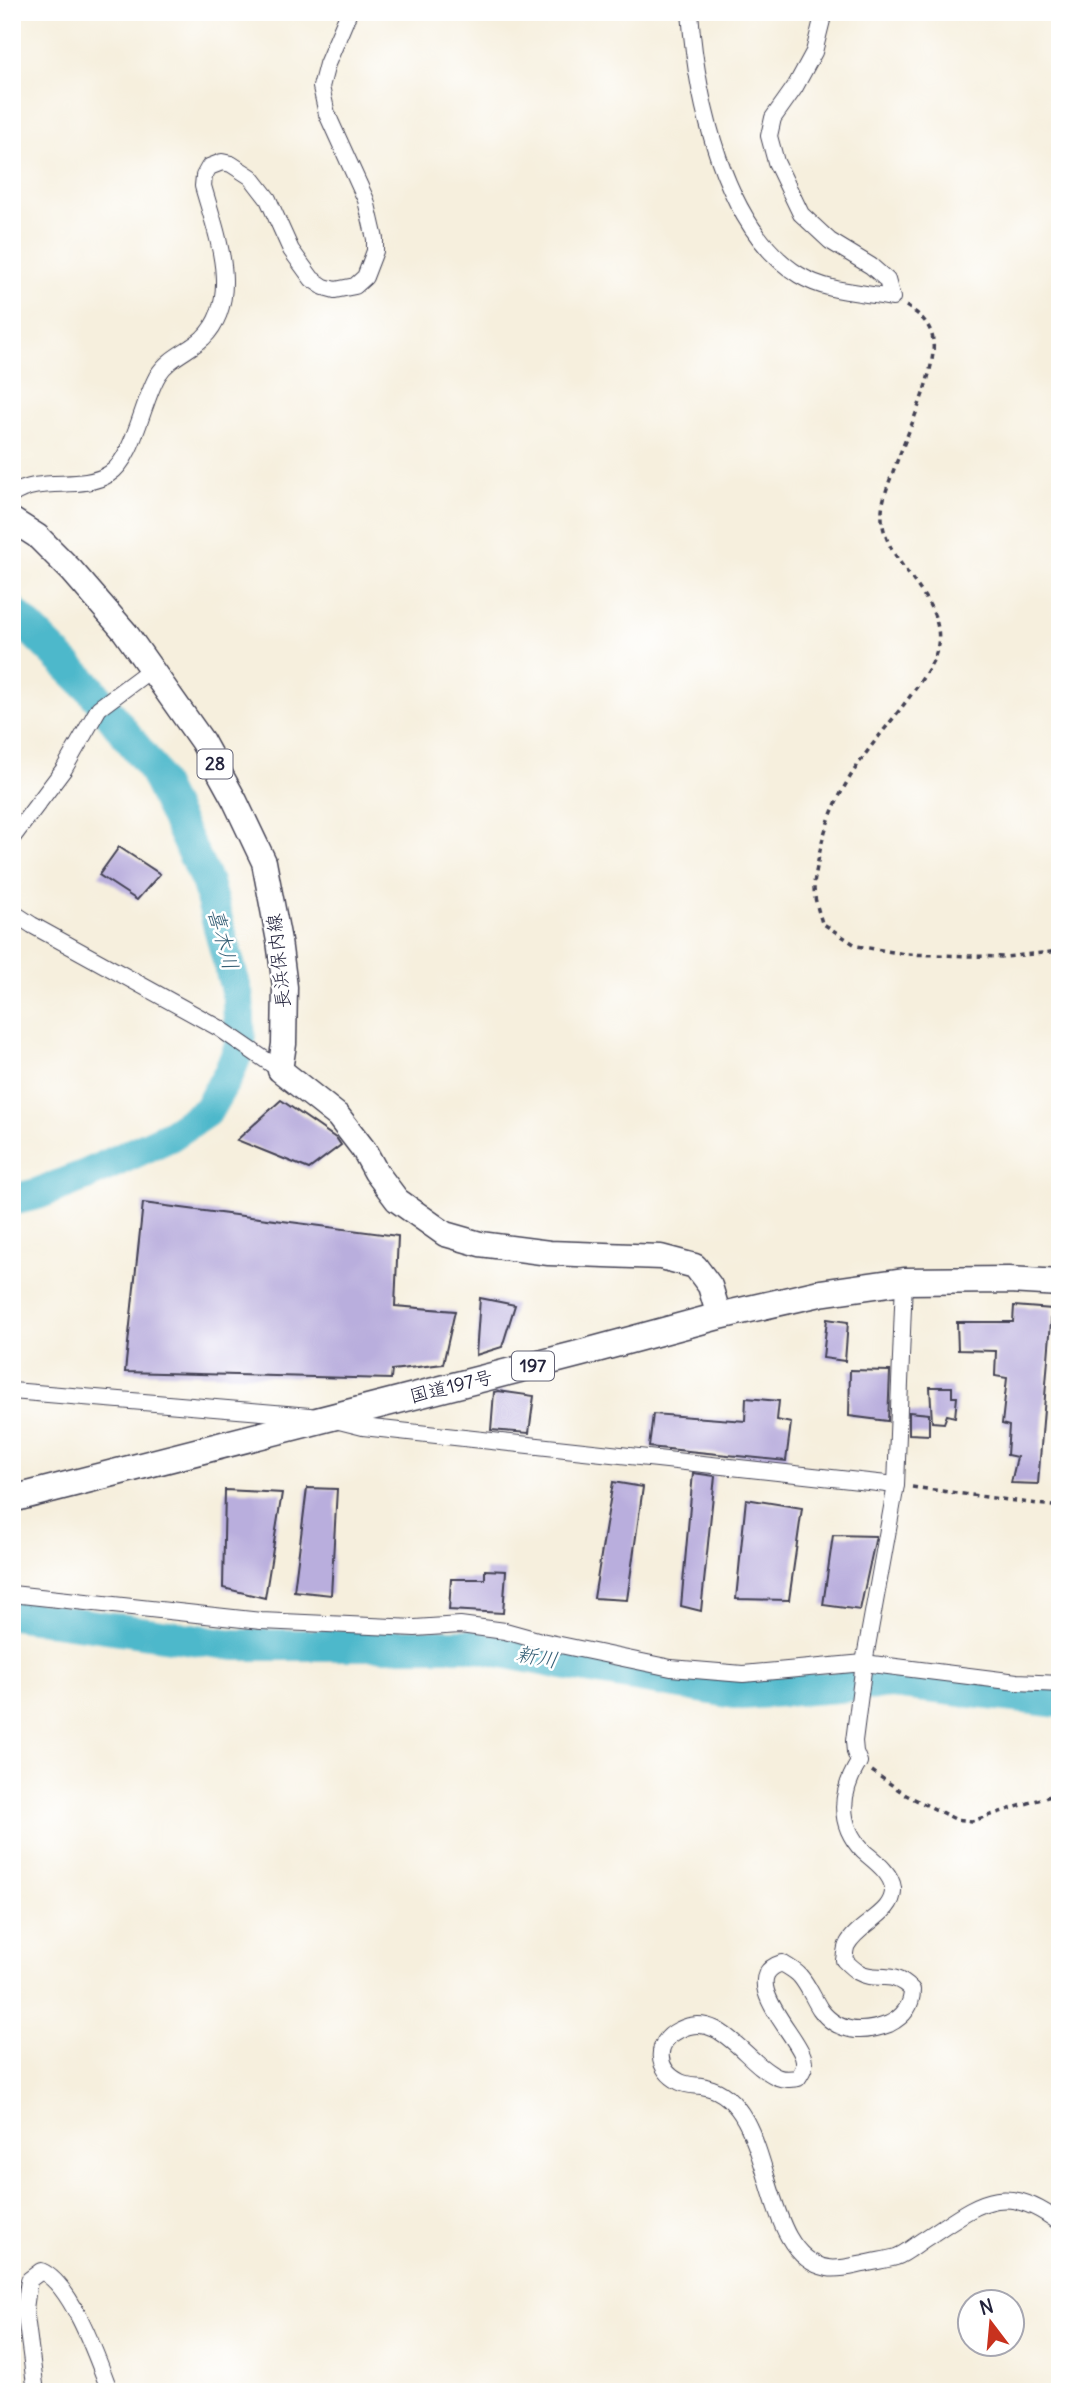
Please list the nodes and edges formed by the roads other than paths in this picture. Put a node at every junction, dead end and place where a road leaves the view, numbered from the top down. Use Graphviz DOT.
graph roads {
  1 [pos="349,12"];
  2 [pos="690,12"];
  3 [pos="824,12"];
  4 [pos="12,495"];
  5 [pos="12,520"];
  6 [pos="147,673"];
  7 [pos="12,838"];
  8 [pos="12,912"];
  9 [pos="274,1067"];
  10 [pos="904,1281"];
  11 [pos="1060,1283"];
  12 [pos="719,1316"];
  13 [pos="12,1391"];
  14 [pos="327,1418"];
  15 [pos="896,1485"];
  16 [pos="12,1499"];
  17 [pos="12,1594"];
  18 [pos="864,1663"];
  19 [pos="1060,1684"];
  20 [pos="1060,2223"];
  21 [pos="36,2392"];
  22 [pos="110,2392"];
  1 -- 4 [label="street"];
  2 -- 3 [label="street"];
  5 -- 6 [label="main road, 長浜保内線 / 28"];
  6 -- 7 [label="street"];
  6 -- 9 [label="main road, 長浜保内線 / 28"];
  8 -- 9 [label="street"];
  9 -- 12 [label="main road"];
  10 -- 11 [label="highway, 国道197号 / 197"];
  10 -- 12 [label="highway, 国道197号 / 197"];
  10 -- 15 [label="street"];
  12 -- 14 [label="highway, 国道197号 / 197"];
  13 -- 14 [label="street"];
  14 -- 15 [label="street"];
  14 -- 16 [label="highway, 国道197号 / 197"];
  15 -- 18 [label="street"];
  17 -- 18 [label="street"];
  18 -- 19 [label="street"];
  18 -- 20 [label="street"];
  21 -- 22 [label="street"];
}
